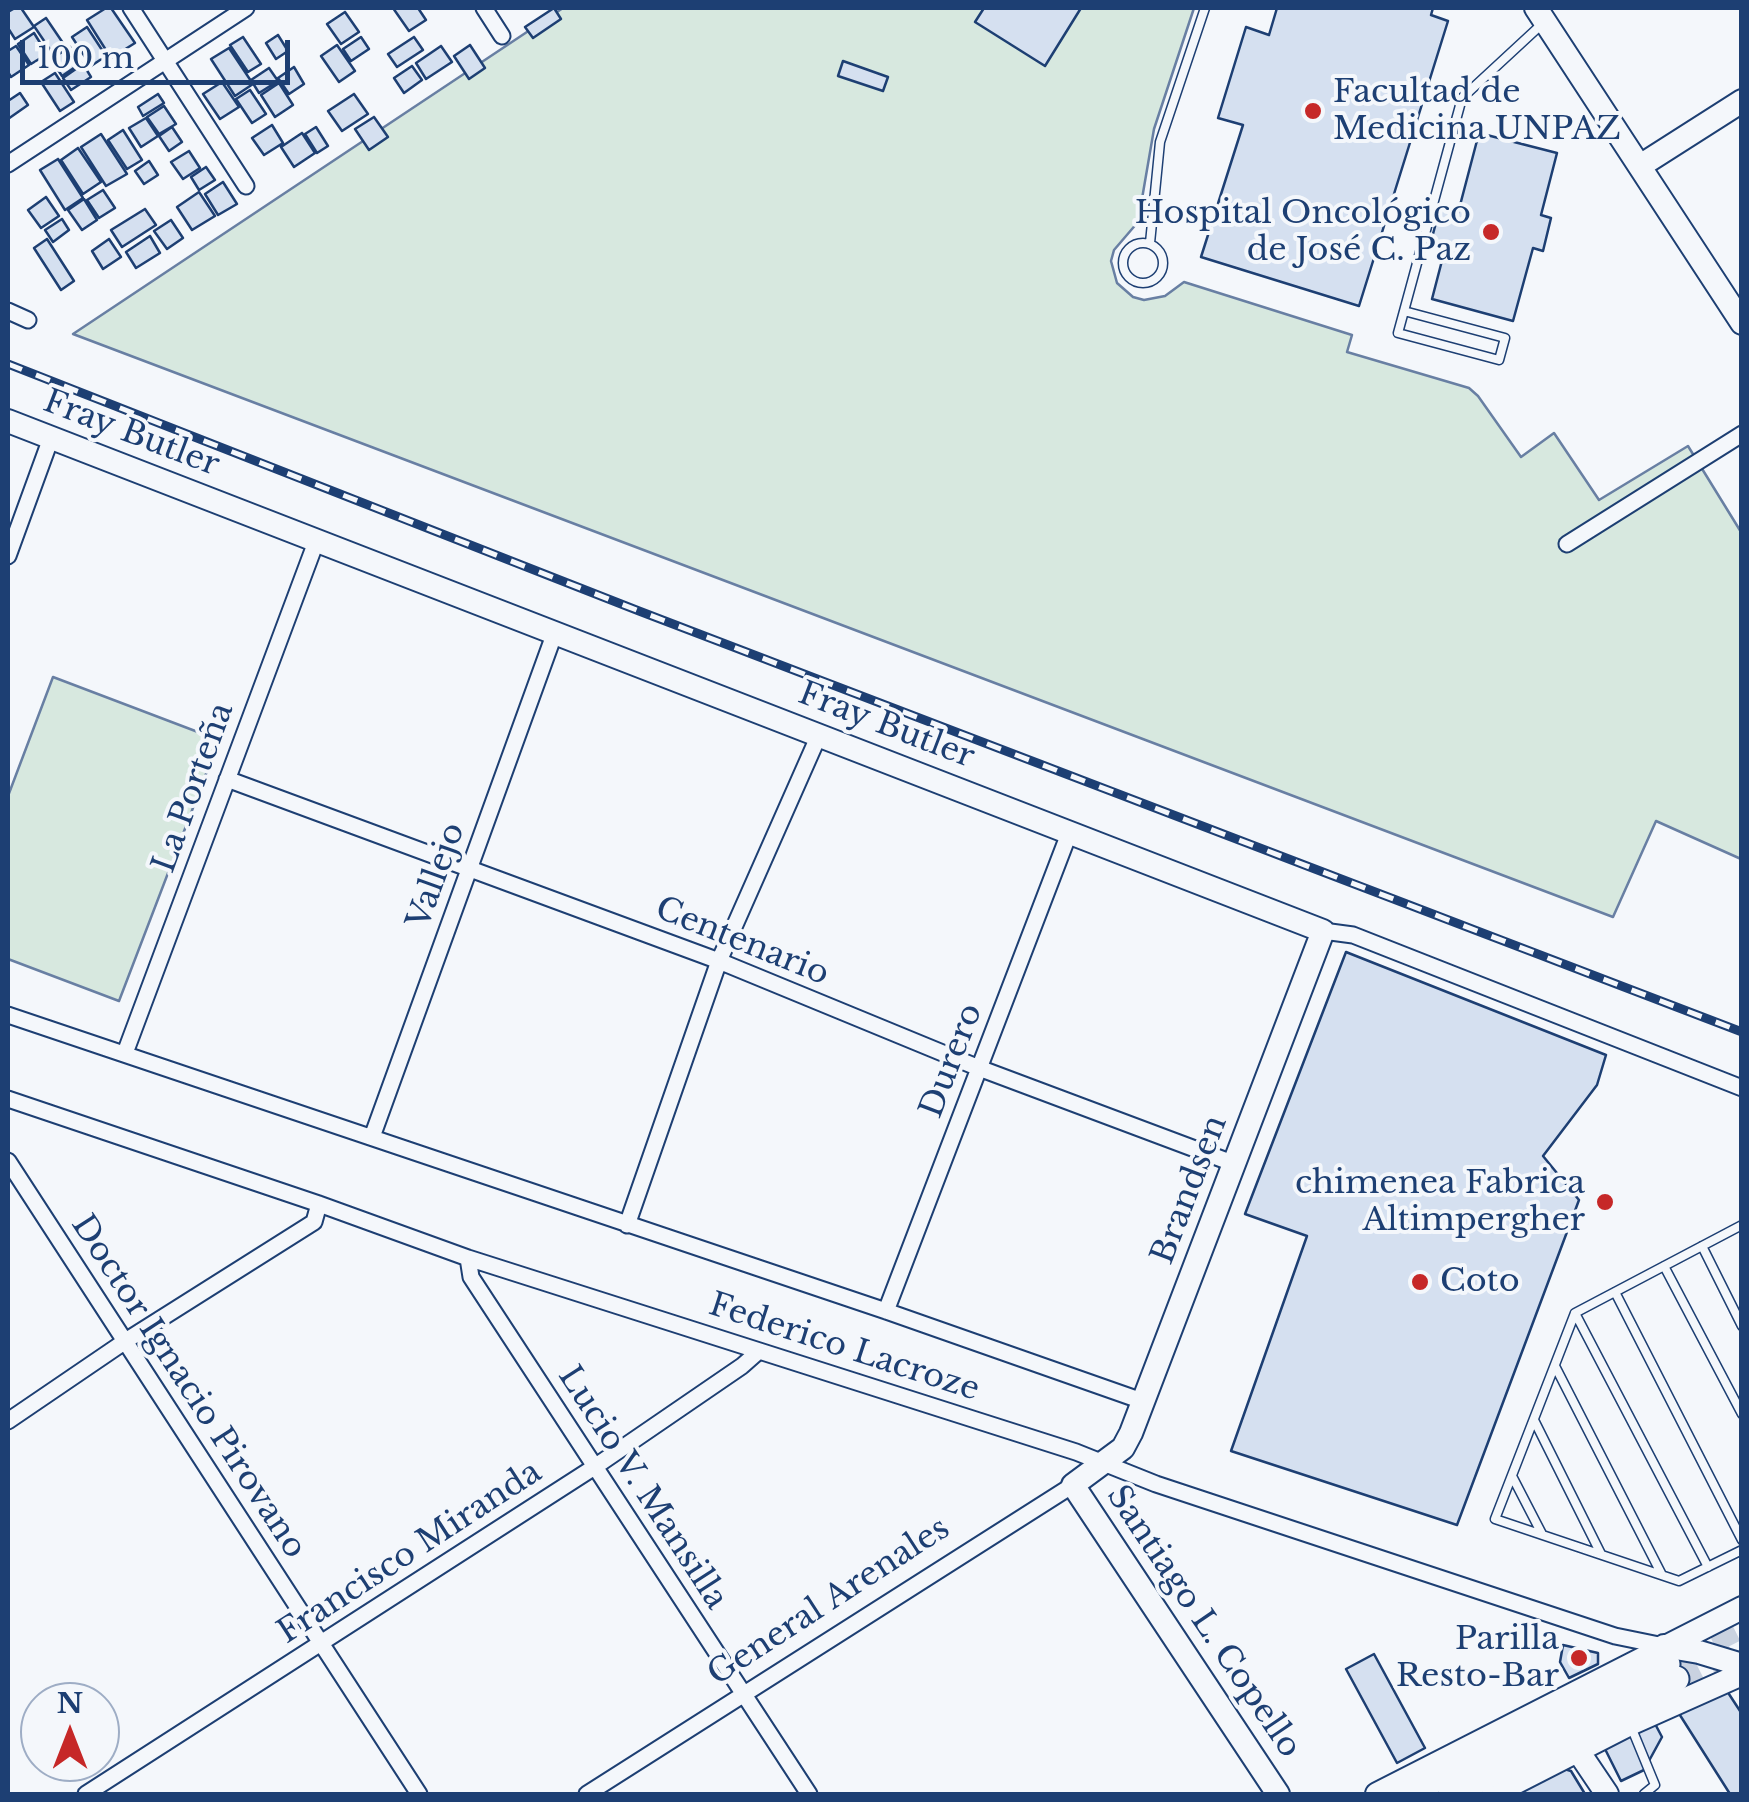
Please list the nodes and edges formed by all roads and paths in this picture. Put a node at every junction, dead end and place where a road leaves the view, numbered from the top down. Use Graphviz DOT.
graph roads {
  1 [pos="131,8"];
  2 [pos="246,8"];
  3 [pos="484,8"];
  4 [pos="1204,8"];
  5 [pos="1541,14"];
  6 [pos="502,36"];
  7 [pos="166,61"];
  8 [pos="1742,102"];
  9 [pos="8,164"];
  10 [pos="1640,166"];
  11 [pos="246,186"];
  12 [pos="1150,243"];
  13 [pos="1404,310"];
  14 [pos="8,311"];
  15 [pos="28,320"];
  16 [pos="1742,324"];
  17 [pos="8,421"];
  18 [pos="1742,434"];
  19 [pos="51,438"];
  20 [pos="316,542"];
  21 [pos="1567,544"];
  22 [pos="8,556"];
  23 [pos="554,635"];
  24 [pos="818,735"];
  25 [pos="227,779"];
  26 [pos="1070,831"];
  27 [pos="470,868"];
  28 [pos="1323,930"];
  29 [pos="719,960"];
  30 [pos="8,1014"];
  31 [pos="125,1053"];
  32 [pos="979,1068"];
  33 [pos="1742,1088"];
  34 [pos="8,1099"];
  35 [pos="372,1137"];
  36 [pos="8,1161"];
  37 [pos="1235,1164"];
  38 [pos="319,1204"];
  39 [pos="627,1225"];
  40 [pos="1741,1226"];
  41 [pos="1702,1246"];
  42 [pos="468,1258"];
  43 [pos="1664,1266"];
  44 [pos="1615,1292"];
  45 [pos="886,1311"];
  46 [pos="1575,1313"];
  47 [pos="1742,1326"];
  48 [pos="127,1340"];
  49 [pos="759,1350"];
  50 [pos="1554,1366"];
  51 [pos="1144,1402"];
  52 [pos="1742,1414"];
  53 [pos="1534,1420"];
  54 [pos="8,1421"];
  55 [pos="1105,1464"];
  56 [pos="596,1466"];
  57 [pos="1512,1476"];
  58 [pos="1073,1484"];
  59 [pos="1542,1535"];
  60 [pos="1742,1540"];
  61 [pos="1742,1550"];
  62 [pos="1602,1554"];
  63 [pos="1708,1567"];
  64 [pos="1662,1575"];
  65 [pos="1742,1608"];
  66 [pos="322,1643"];
  67 [pos="1669,1663"];
  68 [pos="1742,1666"];
  69 [pos="1742,1674"];
  70 [pos="744,1694"];
  71 [pos="1630,1724"];
  72 [pos="1578,1751"];
  73 [pos="86,1794"];
  74 [pos="420,1794"];
  75 [pos="588,1794"];
  76 [pos="809,1794"];
  77 [pos="1278,1794"];
  78 [pos="1377,1794"];
  79 [pos="1406,1794"];
  80 [pos="1450,1794"];
  81 [pos="1493,1794"];
  82 [pos="1607,1794"];
  83 [pos="1644,1794"];
  1 -- 7 [label="street"];
  2 -- 7 [label="street"];
  3 -- 6 [label="street"];
  4 -- 12 [label="lane"];
  5 -- 10 [label="street"];
  5 -- 13 [label="lane"];
  7 -- 9 [label="street"];
  7 -- 11 [label="street"];
  8 -- 10 [label="street"];
  10 -- 16 [label="street"];
  12 -- 12 [label="lane"];
  13 -- 13 [label="lane"];
  14 -- 15 [label="street"];
  17 -- 19 [label="street, Fray Butler"];
  18 -- 21 [label="street"];
  19 -- 20 [label="street, Fray Butler"];
  19 -- 22 [label="street"];
  20 -- 23 [label="street, Fray Butler"];
  20 -- 25 [label="street, La Porteña"];
  23 -- 24 [label="street, Fray Butler"];
  23 -- 27 [label="street, Vallejo"];
  24 -- 26 [label="street, Fray Butler"];
  24 -- 29 [label="street"];
  25 -- 27 [label="street, Centenario"];
  25 -- 31 [label="street, La Porteña"];
  26 -- 28 [label="street, Fray Butler"];
  26 -- 32 [label="street, Durero"];
  27 -- 29 [label="street, Centenario"];
  27 -- 35 [label="street, Vallejo"];
  28 -- 33 [label="street, Fray Butler"];
  28 -- 37 [label="street, Brandsen"];
  29 -- 32 [label="street, Centenario"];
  29 -- 39 [label="street"];
  30 -- 31 [label="street, Federico Lacroze"];
  31 -- 35 [label="street, Federico Lacroze"];
  32 -- 37 [label="street, Centenario"];
  32 -- 45 [label="street, Durero"];
  34 -- 38 [label="street, Federico Lacroze"];
  35 -- 39 [label="street, Federico Lacroze"];
  36 -- 48 [label="street, Doctor Ignacio Pirovano"];
  37 -- 51 [label="street, Brandsen"];
  38 -- 42 [label="street, Federico Lacroze"];
  38 -- 48 [label="street"];
  39 -- 45 [label="street, Federico Lacroze"];
  40 -- 41 [label="lane"];
  41 -- 43 [label="lane"];
  41 -- 47 [label="lane"];
  42 -- 49 [label="street, Federico Lacroze"];
  42 -- 56 [label="street, Lucio V. Mansilla"];
  43 -- 44 [label="lane"];
  43 -- 52 [label="lane"];
  44 -- 46 [label="lane"];
  44 -- 60 [label="lane"];
  45 -- 51 [label="street, Federico Lacroze"];
  46 -- 50 [label="lane"];
  46 -- 63 [label="lane"];
  48 -- 54 [label="street"];
  48 -- 66 [label="street, Doctor Ignacio Pirovano"];
  49 -- 55 [label="street, Federico Lacroze"];
  49 -- 56 [label="street, Francisco Miranda"];
  50 -- 53 [label="lane"];
  50 -- 64 [label="lane"];
  51 -- 55 [label="street, Brandsen"];
  53 -- 57 [label="lane"];
  53 -- 62 [label="lane"];
  55 -- 58 [label="street, General Arenales"];
  55 -- 67 [label="street, Federico Lacroze"];
  56 -- 66 [label="street, Francisco Miranda"];
  56 -- 70 [label="street, Lucio V. Mansilla"];
  57 -- 59 [label="lane"];
  57 -- 59 [label="lane"];
  58 -- 70 [label="street, General Arenales"];
  58 -- 77 [label="street, Santiago L. Copello"];
  59 -- 62 [label="lane"];
  61 -- 63 [label="lane"];
  62 -- 64 [label="lane"];
  63 -- 64 [label="lane"];
  65 -- 67 [label="street"];
  66 -- 73 [label="street, Francisco Miranda"];
  66 -- 74 [label="street, Doctor Ignacio Pirovano"];
  67 -- 68 [label="street"];
  67 -- 78 [label="street"];
  67 -- 79 [label="main road"];
  67 -- 80 [label="main road"];
  69 -- 71 [label="street"];
  70 -- 75 [label="street, General Arenales"];
  70 -- 76 [label="street, Lucio V. Mansilla"];
  71 -- 72 [label="street"];
  71 -- 83 [label="lane"];
  72 -- 81 [label="street"];
  72 -- 82 [label="street"];
}
